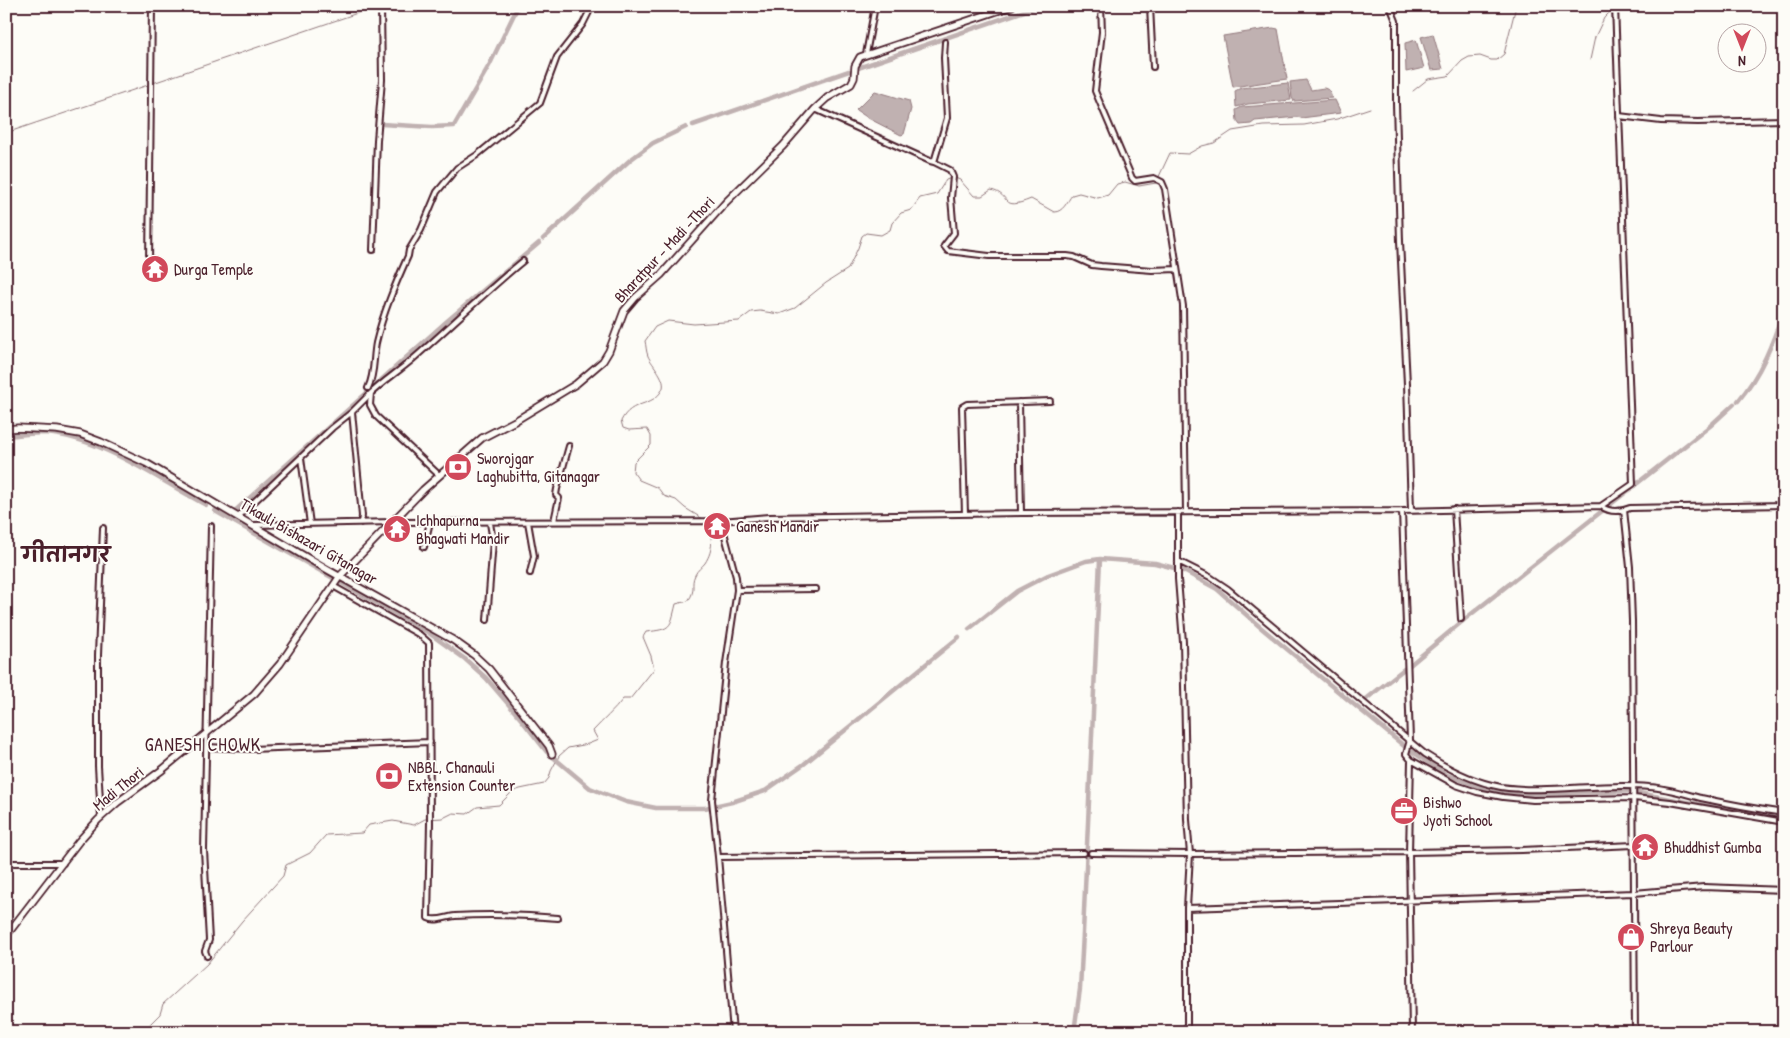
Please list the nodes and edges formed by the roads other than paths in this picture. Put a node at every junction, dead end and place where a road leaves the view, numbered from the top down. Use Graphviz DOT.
graph roads {
  1 [pos="152,6"];
  2 [pos="381,6"];
  3 [pos="592,6"];
  4 [pos="876,6"];
  5 [pos="1012,6"];
  6 [pos="1101,6"];
  7 [pos="1150,6"];
  8 [pos="1390,6"];
  9 [pos="1615,9"];
  10 [pos="945,42"];
  11 [pos="866,54"];
  12 [pos="1153,67"];
  13 [pos="815,109"];
  14 [pos="1619,116"];
  15 [pos="1784,120"];
  16 [pos="934,162"];
  17 [pos="373,250"];
  18 [pos="523,260"];
  19 [pos="149,262"];
  20 [pos="1177,269"];
  21 [pos="368,388"];
  22 [pos="368,396"];
  23 [pos="1050,401"];
  24 [pos="1019,402"];
  25 [pos="352,412"];
  26 [pos="6,429"];
  27 [pos="569,446"];
  28 [pos="301,458"];
  29 [pos="439,475"];
  30 [pos="1784,505"];
  31 [pos="1602,507"];
  32 [pos="1454,509"];
  33 [pos="1402,510"];
  34 [pos="1411,510"];
  35 [pos="1624,510"];
  36 [pos="1178,512"];
  37 [pos="1186,512"];
  38 [pos="1021,513"];
  39 [pos="965,514"];
  40 [pos="238,517"];
  41 [pos="554,521"];
  42 [pos="722,521"];
  43 [pos="393,522"];
  44 [pos="430,522"];
  45 [pos="490,522"];
  46 [pos="528,522"];
  47 [pos="361,523"];
  48 [pos="310,524"];
  49 [pos="211,526"];
  50 [pos="252,526"];
  51 [pos="103,528"];
  52 [pos="424,548"];
  53 [pos="1178,563"];
  54 [pos="530,573"];
  55 [pos="340,576"];
  56 [pos="334,584"];
  57 [pos="816,589"];
  58 [pos="738,590"];
  59 [pos="1461,619"];
  60 [pos="487,620"];
  61 [pos="207,734"];
  62 [pos="1410,740"];
  63 [pos="430,742"];
  64 [pos="207,747"];
  65 [pos="552,754"];
  66 [pos="1411,760"];
  67 [pos="1633,786"];
  68 [pos="1634,798"];
  69 [pos="1784,813"];
  70 [pos="101,818"];
  71 [pos="1784,822"];
  72 [pos="1634,844"];
  73 [pos="1409,852"];
  74 [pos="1084,853"];
  75 [pos="1091,854"];
  76 [pos="1190,854"];
  77 [pos="718,856"];
  78 [pos="6,863"];
  79 [pos="63,863"];
  80 [pos="1784,890"];
  81 [pos="1634,892"];
  82 [pos="1411,899"];
  83 [pos="1187,908"];
  84 [pos="558,918"];
  85 [pos="6,936"];
  86 [pos="207,956"];
  87 [pos="733,1032"];
  88 [pos="1187,1032"];
  89 [pos="1412,1032"];
  90 [pos="1635,1032"];
  1 -- 19 [label="street"];
  2 -- 17 [label="street"];
  3 -- 21 [label="street"];
  4 -- 11 [label="street"];
  5 -- 11 [label="main road"];
  6 -- 20 [label="street"];
  7 -- 12 [label="street"];
  8 -- 34 [label="street"];
  9 -- 14 [label="street"];
  10 -- 16 [label="street"];
  11 -- 13 [label="main road, Bharatpur - Madi -Thori"];
  13 -- 16 [label="street"];
  13 -- 29 [label="main road, Bharatpur - Madi -Thori"];
  14 -- 15 [label="street"];
  14 -- 31 [label="street"];
  16 -- 20 [label="street"];
  18 -- 22 [label="street"];
  20 -- 37 [label="street"];
  22 -- 25 [label="street"];
  22 -- 29 [label="street"];
  23 -- 24 [label="street"];
  24 -- 38 [label="street"];
  24 -- 39 [label="street"];
  25 -- 28 [label="street"];
  25 -- 47 [label="street"];
  26 -- 40 [label="main road, Tikauli Bishazari Gitanagar"];
  27 -- 41 [label="street"];
  28 -- 40 [label="street"];
  28 -- 48 [label="street"];
  29 -- 43 [label="main road, Bharatpur - Madi -Thori"];
  30 -- 35 [label="street"];
  31 -- 32 [label="street"];
  31 -- 35 [label="street"];
  32 -- 34 [label="street"];
  32 -- 59 [label="street"];
  33 -- 34 [label="street"];
  33 -- 37 [label="street"];
  33 -- 62 [label="street"];
  35 -- 67 [label="street"];
  36 -- 37 [label="street"];
  36 -- 38 [label="street"];
  36 -- 53 [label="street"];
  38 -- 39 [label="street"];
  39 -- 42 [label="street"];
  40 -- 50 [label="main road, Tikauli Bishazari Gitanagar"];
  41 -- 42 [label="street"];
  41 -- 46 [label="street"];
  42 -- 58 [label="street"];
  43 -- 44 [label="street"];
  43 -- 47 [label="street"];
  43 -- 55 [label="main road, Bharatpur - Madi -Thori"];
  44 -- 45 [label="street"];
  44 -- 52 [label="street"];
  45 -- 46 [label="street"];
  45 -- 60 [label="street"];
  46 -- 54 [label="street"];
  47 -- 48 [label="street"];
  48 -- 50 [label="street"];
  49 -- 61 [label="street"];
  50 -- 55 [label="main road, Tikauli Bishazari Gitanagar"];
  51 -- 70 [label="street"];
  53 -- 62 [label="street"];
  53 -- 76 [label="street"];
  55 -- 56 [label="main road, Bharatpur - Madi -Thori"];
  55 -- 65 [label="main road, Tikauli Bishazari Gitanagar"];
  56 -- 61 [label="main road, Madi Thori"];
  56 -- 63 [label="street"];
  57 -- 58 [label="street"];
  58 -- 77 [label="street"];
  61 -- 64 [label="street"];
  61 -- 70 [label="main road, Madi Thori"];
  62 -- 66 [label="street"];
  62 -- 67 [label="street"];
  63 -- 64 [label="street"];
  63 -- 84 [label="street"];
  64 -- 86 [label="street"];
  66 -- 68 [label="street"];
  66 -- 73 [label="street"];
  67 -- 68 [label="street"];
  67 -- 69 [label="street"];
  68 -- 71 [label="street"];
  68 -- 72 [label="street"];
  70 -- 79 [label="main road, Madi Thori"];
  72 -- 73 [label="street"];
  72 -- 81 [label="street"];
  73 -- 76 [label="street"];
  73 -- 82 [label="street"];
  74 -- 77 [label="street"];
  75 -- 76 [label="street"];
  76 -- 83 [label="street"];
  77 -- 87 [label="street"];
  78 -- 79 [label="street"];
  79 -- 85 [label="main road, Madi Thori"];
  80 -- 81 [label="street"];
  81 -- 82 [label="street"];
  81 -- 90 [label="street"];
  82 -- 83 [label="street"];
  82 -- 89 [label="street"];
  83 -- 88 [label="street"];
}
